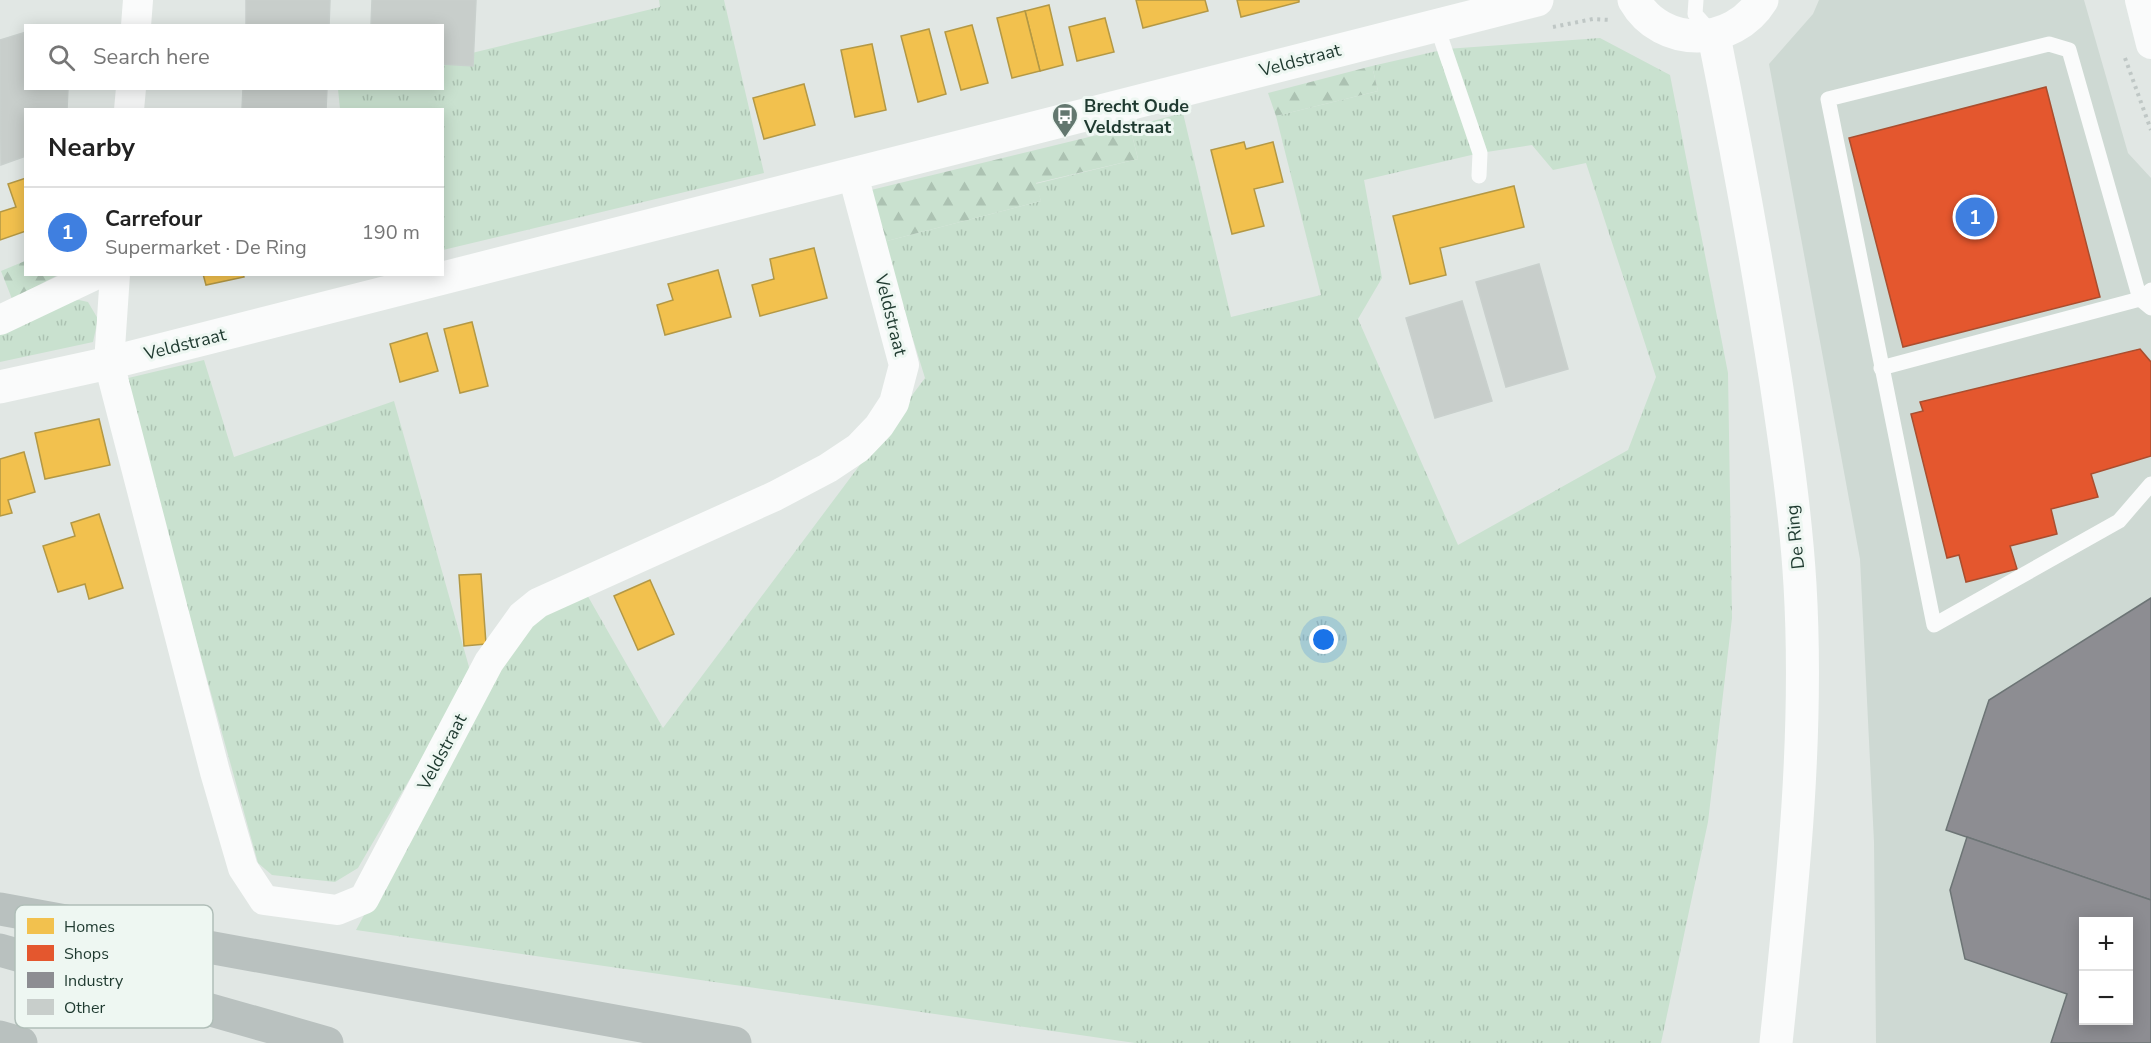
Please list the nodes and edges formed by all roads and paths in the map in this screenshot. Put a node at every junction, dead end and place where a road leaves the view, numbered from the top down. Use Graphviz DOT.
graph roads {
  1 [pos="138,0"];
  2 [pos="1537,0"];
  3 [pos="1634,0"];
  4 [pos="1696,0"];
  5 [pos="1762,0"];
  6 [pos="2140,0"];
  7 [pos="136,24"];
  8 [pos="1436,24"];
  9 [pos="1714,36"];
  10 [pos="2137,47"];
  11 [pos="130,90"];
  12 [pos="129,108"];
  13 [pos="2151,130"];
  14 [pos="854,175"];
  15 [pos="1479,176"];
  16 [pos="93,276"];
  17 [pos="115,276"];
  18 [pos="2147,299"];
  19 [pos="0,320"];
  20 [pos="109,363"];
  21 [pos="1881,368"];
  22 [pos="0,387"];
  23 [pos="2151,484"];
  24 [pos="0,909"];
  25 [pos="15,912"];
  26 [pos="213,948"];
  27 [pos="0,950"];
  28 [pos="15,954"];
  29 [pos="213,1011"];
  30 [pos="0,1037"];
  31 [pos="21,1043"];
  32 [pos="327,1043"];
  33 [pos="735,1043"];
  34 [pos="1776,1043"];
  1 -- 7 [label="street"];
  2 -- 8 [label="street, Veldstraat"];
  3 -- 9 [label="street"];
  4 -- 9 [label="lane"];
  5 -- 9 [label="street"];
  6 -- 10 [label="street"];
  8 -- 14 [label="street, Veldstraat"];
  8 -- 15 [label="lane"];
  9 -- 34 [label="street, De Ring"];
  10 -- 13 [label="path"];
  11 -- 12 [label="street"];
  14 -- 20 [label="street, Veldstraat"];
  14 -- 20 [label="street, Veldstraat"];
  16 -- 19 [label="street"];
  17 -- 20 [label="street"];
  18 -- 21 [label="lane"];
  18 -- 21 [label="lane"];
  20 -- 22 [label="street, Veldstraat"];
  21 -- 23 [label="lane"];
  24 -- 25 [label="highway"];
  26 -- 33 [label="highway"];
  27 -- 28 [label="highway"];
  29 -- 32 [label="highway"];
  30 -- 31 [label="highway"];
}
